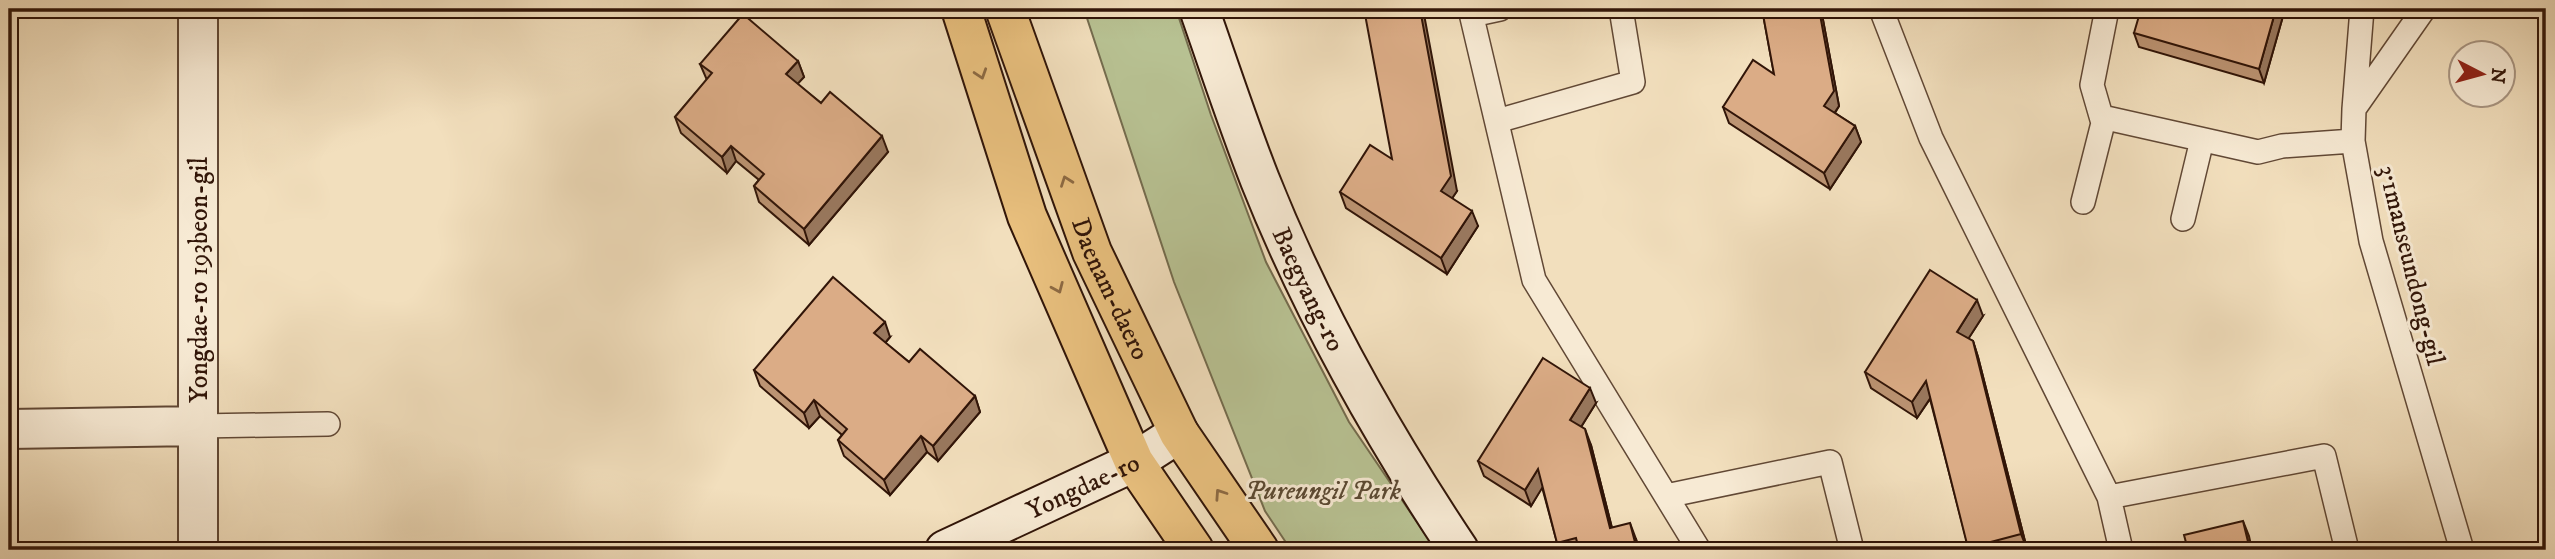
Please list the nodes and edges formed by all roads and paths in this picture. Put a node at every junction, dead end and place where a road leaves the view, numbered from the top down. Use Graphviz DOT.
graph roads {
  1 [pos="198,9"];
  2 [pos="961,9"];
  3 [pos="1004,9"];
  4 [pos="1199,9"];
  5 [pos="1500,9"];
  6 [pos="1620,9"];
  7 [pos="1881,9"];
  8 [pos="2106,9"];
  9 [pos="2362,9"];
  10 [pos="2424,9"];
  11 [pos="1471,12"];
  12 [pos="2354,109"];
  13 [pos="2102,117"];
  14 [pos="1497,121"];
  15 [pos="2202,140"];
  16 [pos="2353,141"];
  17 [pos="2083,202"];
  18 [pos="2183,219"];
  19 [pos="328,424"];
  20 [pos="198,426"];
  21 [pos="9,429"];
  22 [pos="1179,433"];
  23 [pos="1134,462"];
  24 [pos="1665,496"];
  25 [pos="2109,497"];
  26 [pos="2115,549"];
  27 [pos="198,550"];
  28 [pos="945,550"];
  29 [pos="1194,550"];
  30 [pos="1259,550"];
  31 [pos="1460,550"];
  32 [pos="1699,550"];
  33 [pos="1852,550"];
  34 [pos="2347,550"];
  35 [pos="2462,550"];
  1 -- 20 [label="street, Yongdae-ro 193beon-gil"];
  2 -- 23 [label="main road, Daenam-daero, one-way"];
  22 -- 3 [label="main road, Daenam-daero, one-way"];
  4 -- 31 [label="street, Baegyang-ro"];
  5 -- 11 [label="lane"];
  6 -- 14 [label="lane"];
  7 -- 25 [label="lane"];
  8 -- 13 [label="lane"];
  9 -- 12 [label="lane, 3·1manseundong-gil"];
  10 -- 12 [label="lane"];
  11 -- 14 [label="lane"];
  12 -- 16 [label="lane, 3·1manseundong-gil"];
  13 -- 15 [label="lane"];
  13 -- 17 [label="lane"];
  14 -- 24 [label="lane"];
  15 -- 16 [label="lane"];
  15 -- 18 [label="lane"];
  16 -- 35 [label="lane, 3·1manseundong-gil"];
  19 -- 20 [label="lane"];
  20 -- 21 [label="street"];
  20 -- 27 [label="street, Yongdae-ro 193beon-gil"];
  22 -- 23 [label="street, Yongdae-ro"];
  30 -- 22 [label="main road, Daenam-daero, one-way"];
  23 -- 28 [label="street, Yongdae-ro"];
  23 -- 29 [label="main road, Daenam-daero"];
  24 -- 32 [label="lane"];
  24 -- 33 [label="lane"];
  25 -- 26 [label="lane"];
  25 -- 34 [label="lane"];
}
